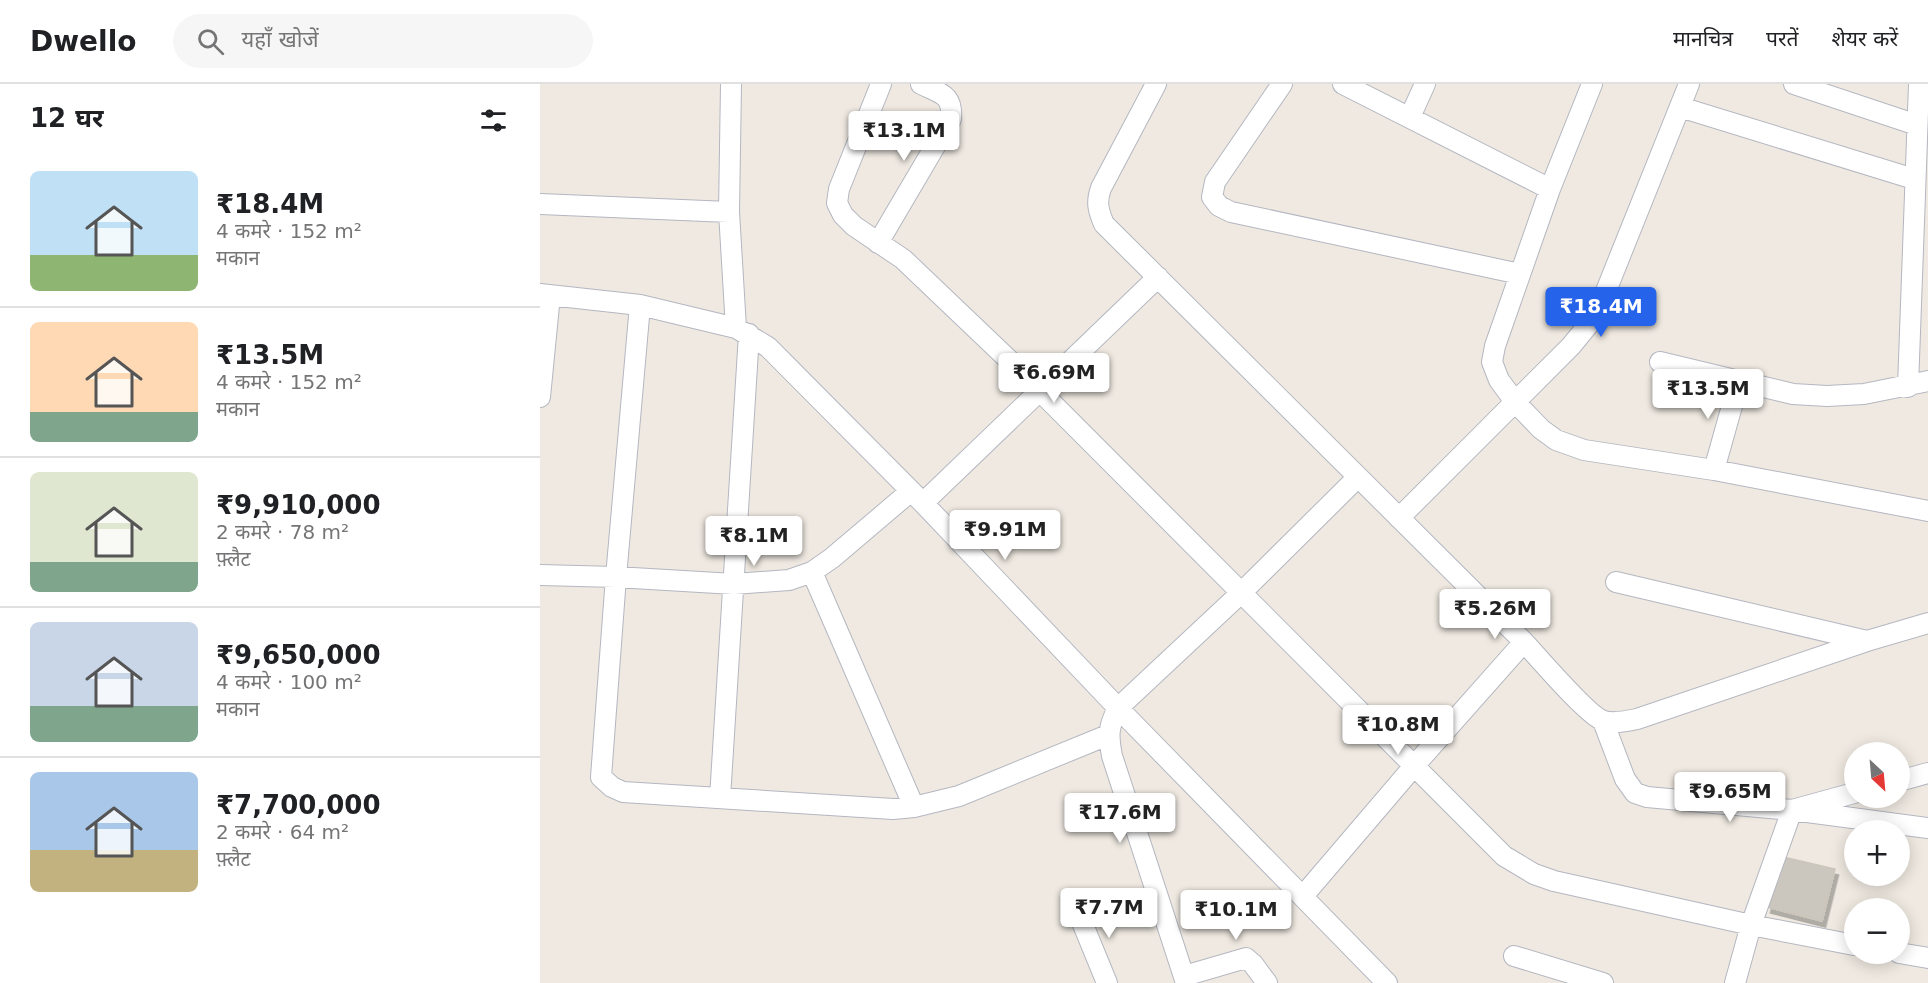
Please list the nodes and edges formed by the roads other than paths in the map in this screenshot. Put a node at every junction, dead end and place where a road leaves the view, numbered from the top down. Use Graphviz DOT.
graph roads {
  1 [pos="731,84"];
  2 [pos="881,84"];
  3 [pos="921,84"];
  4 [pos="1156,84"];
  5 [pos="1282,84"];
  6 [pos="1343,84"];
  7 [pos="1425,84"];
  8 [pos="1592,84"];
  9 [pos="1689,84"];
  10 [pos="1794,84"];
  11 [pos="1919,84"];
  12 [pos="1680,107"];
  13 [pos="1410,117"];
  14 [pos="1917,125"];
  15 [pos="1914,179"];
  16 [pos="1550,189"];
  17 [pos="540,204"];
  18 [pos="729,212"];
  19 [pos="878,243"];
  20 [pos="1520,274"];
  21 [pos="1158,277"];
  22 [pos="545,294"];
  23 [pos="640,305"];
  24 [pos="743,331"];
  25 [pos="1660,362"];
  26 [pos="1739,381"];
  27 [pos="1928,381"];
  28 [pos="1908,387"];
  29 [pos="1040,392"];
  30 [pos="540,397"];
  31 [pos="1516,403"];
  32 [pos="1714,470"];
  33 [pos="1358,477"];
  34 [pos="917,497"];
  35 [pos="1928,511"];
  36 [pos="1399,518"];
  37 [pos="812,572"];
  38 [pos="540,575"];
  39 [pos="616,577"];
  40 [pos="1616,582"];
  41 [pos="734,584"];
  42 [pos="1241,593"];
  43 [pos="1928,623"];
  44 [pos="1524,642"];
  45 [pos="1867,642"];
  46 [pos="1118,708"];
  47 [pos="1603,721"];
  48 [pos="1108,735"];
  49 [pos="1414,766"];
  50 [pos="1928,773"];
  51 [pos="1910,778"];
  52 [pos="1844,796"];
  53 [pos="720,798"];
  54 [pos="914,807"];
  55 [pos="1792,810"];
  56 [pos="1928,828"];
  57 [pos="1303,896"];
  58 [pos="1077,910"];
  59 [pos="1751,925"];
  60 [pos="1844,943"];
  61 [pos="1910,955"];
  62 [pos="1514,956"];
  63 [pos="1928,958"];
  64 [pos="1185,979"];
  65 [pos="1107,983"];
  66 [pos="1267,983"];
  67 [pos="1387,983"];
  68 [pos="1603,983"];
  69 [pos="1735,983"];
  1 -- 18 [label="street"];
  2 -- 19 [label="street"];
  3 -- 19 [label="street"];
  4 -- 21 [label="street"];
  5 -- 20 [label="street"];
  6 -- 13 [label="street"];
  7 -- 13 [label="street"];
  8 -- 16 [label="street"];
  9 -- 12 [label="street"];
  10 -- 14 [label="street"];
  11 -- 14 [label="street"];
  12 -- 15 [label="street"];
  12 -- 31 [label="street"];
  13 -- 16 [label="street"];
  14 -- 15 [label="street"];
  15 -- 28 [label="street"];
  16 -- 20 [label="street"];
  17 -- 18 [label="street"];
  18 -- 24 [label="street"];
  19 -- 29 [label="street"];
  20 -- 31 [label="street"];
  21 -- 29 [label="street"];
  21 -- 33 [label="street"];
  22 -- 23 [label="street"];
  22 -- 30 [label="street"];
  23 -- 24 [label="street"];
  23 -- 39 [label="street"];
  24 -- 34 [label="street"];
  24 -- 41 [label="street"];
  25 -- 26 [label="street"];
  26 -- 28 [label="street"];
  26 -- 32 [label="street"];
  27 -- 28 [label="street"];
  29 -- 34 [label="street"];
  29 -- 42 [label="street"];
  31 -- 32 [label="street"];
  31 -- 36 [label="street"];
  32 -- 35 [label="street"];
  33 -- 36 [label="street"];
  33 -- 42 [label="street"];
  34 -- 37 [label="street"];
  34 -- 46 [label="street"];
  36 -- 44 [label="street"];
  37 -- 41 [label="street"];
  37 -- 54 [label="street"];
  38 -- 39 [label="street"];
  39 -- 41 [label="street"];
  39 -- 53 [label="street"];
  40 -- 45 [label="street"];
  41 -- 53 [label="street"];
  42 -- 46 [label="street"];
  42 -- 49 [label="street"];
  43 -- 45 [label="street"];
  44 -- 47 [label="street"];
  44 -- 49 [label="street"];
  45 -- 47 [label="street"];
  46 -- 48 [label="street"];
  46 -- 57 [label="street"];
  47 -- 55 [label="street"];
  48 -- 54 [label="street"];
  48 -- 64 [label="street"];
  49 -- 57 [label="street"];
  49 -- 59 [label="street"];
  50 -- 51 [label="street"];
  52 -- 55 [label="street"];
  53 -- 54 [label="street"];
  55 -- 56 [label="street"];
  55 -- 59 [label="street"];
  57 -- 67 [label="street"];
  58 -- 65 [label="street"];
  59 -- 60 [label="street"];
  59 -- 69 [label="street"];
  61 -- 63 [label="street"];
  62 -- 68 [label="street"];
  64 -- 66 [label="street"];
}
